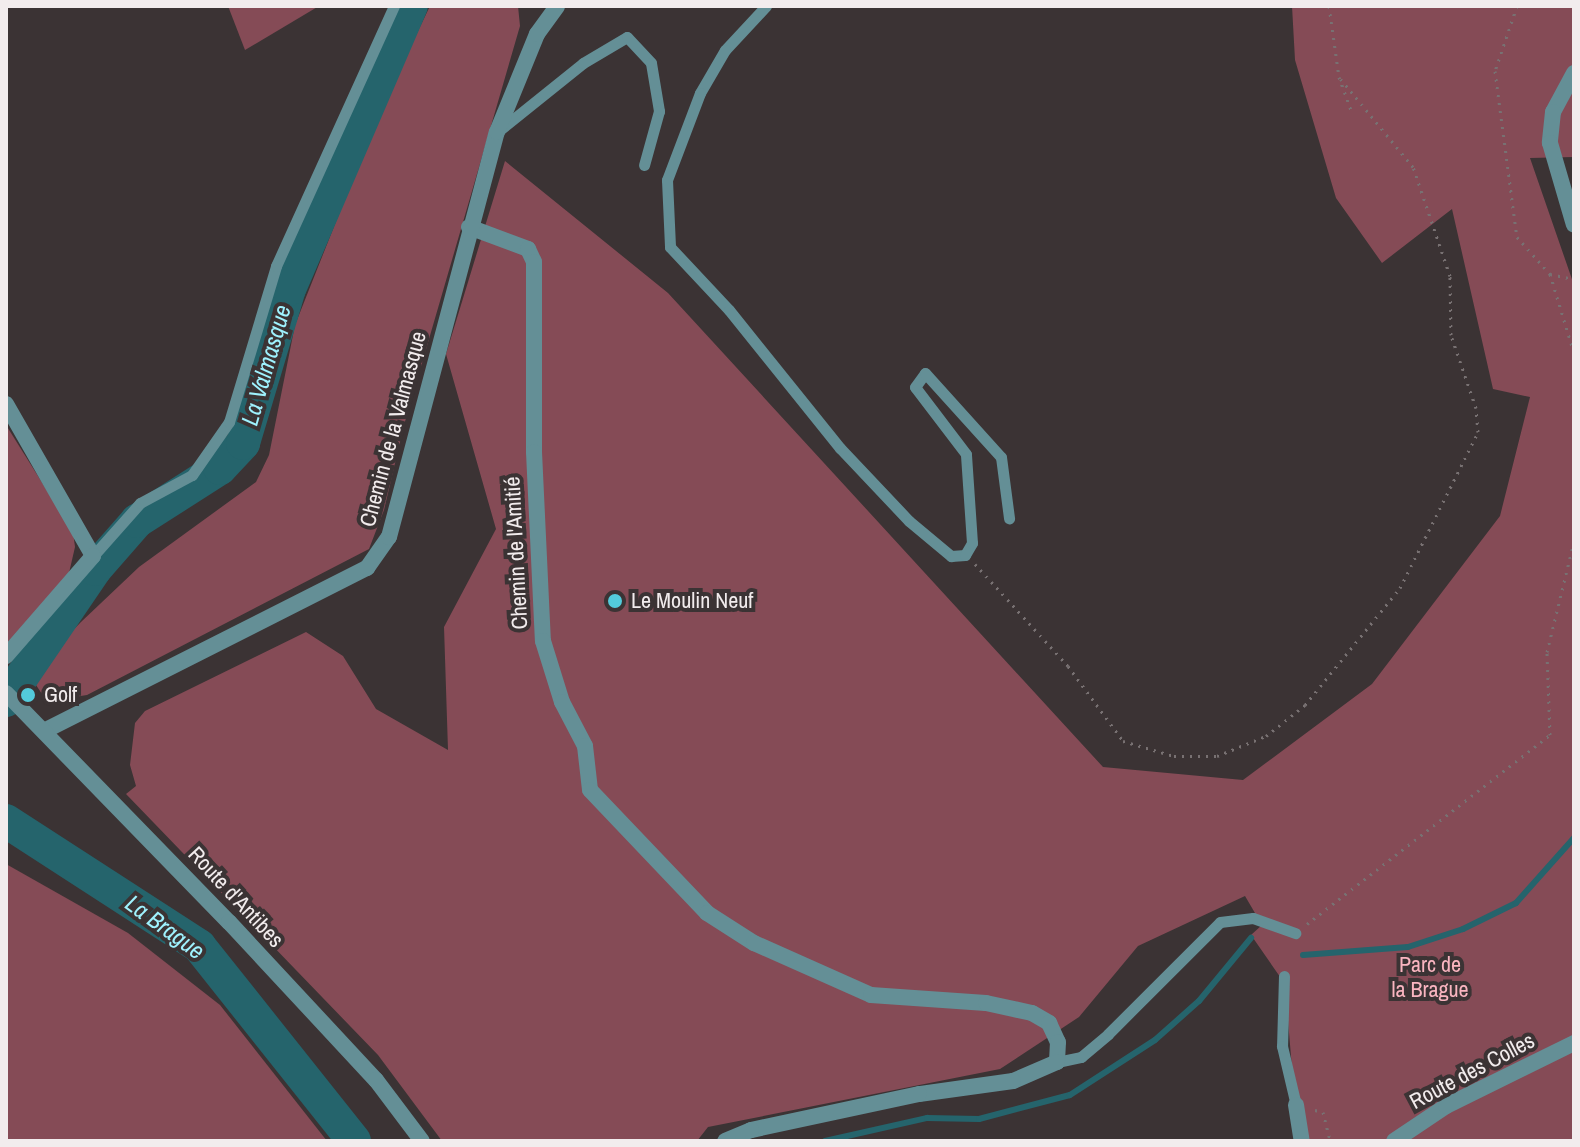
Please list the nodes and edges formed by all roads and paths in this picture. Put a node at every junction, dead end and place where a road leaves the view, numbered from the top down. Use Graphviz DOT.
graph roads {
  1 [pos="394,6"];
  2 [pos="557,6"];
  3 [pos="766,6"];
  4 [pos="1329,6"];
  5 [pos="1517,6"];
  6 [pos="1574,73"];
  7 [pos="1339,77"];
  8 [pos="1352,113"];
  9 [pos="497,132"];
  10 [pos="644,165"];
  11 [pos="1574,225"];
  12 [pos="469,227"];
  13 [pos="1550,274"];
  14 [pos="1574,279"];
  15 [pos="1574,353"];
  16 [pos="6,404"];
  17 [pos="1009,518"];
  18 [pos="1574,541"];
  19 [pos="965,555"];
  20 [pos="93,556"];
  21 [pos="6,656"];
  22 [pos="13,699"];
  23 [pos="46,730"];
  24 [pos="1295,933"];
  25 [pos="1284,976"];
  26 [pos="1574,1043"];
  27 [pos="1057,1062"];
  28 [pos="1296,1105"];
  29 [pos="422,1141"];
  30 [pos="725,1141"];
  31 [pos="1302,1141"];
  32 [pos="1330,1141"];
  33 [pos="1394,1141"];
  1 -- 20 [label="lane"];
  2 -- 9 [label="street, Chemin de la Valmasque"];
  3 -- 19 [label="lane"];
  4 -- 7 [label="path"];
  5 -- 13 [label="path"];
  6 -- 11 [label="street"];
  7 -- 8 [label="path"];
  7 -- 19 [label="path"];
  9 -- 10 [label="lane"];
  9 -- 12 [label="street, Chemin de la Valmasque"];
  12 -- 23 [label="street, Chemin de la Valmasque"];
  12 -- 27 [label="street, Chemin de l'Amitié"];
  13 -- 14 [label="path"];
  13 -- 15 [label="path"];
  16 -- 20 [label="street"];
  17 -- 19 [label="lane"];
  18 -- 24 [label="path"];
  20 -- 21 [label="street"];
  22 -- 23 [label="street, Route d'Antibes"];
  23 -- 29 [label="street, Route d'Antibes"];
  24 -- 27 [label="lane"];
  25 -- 28 [label="lane"];
  26 -- 33 [label="street, Route des Colles"];
  27 -- 30 [label="street"];
  28 -- 31 [label="street"];
  28 -- 32 [label="path"];
}
